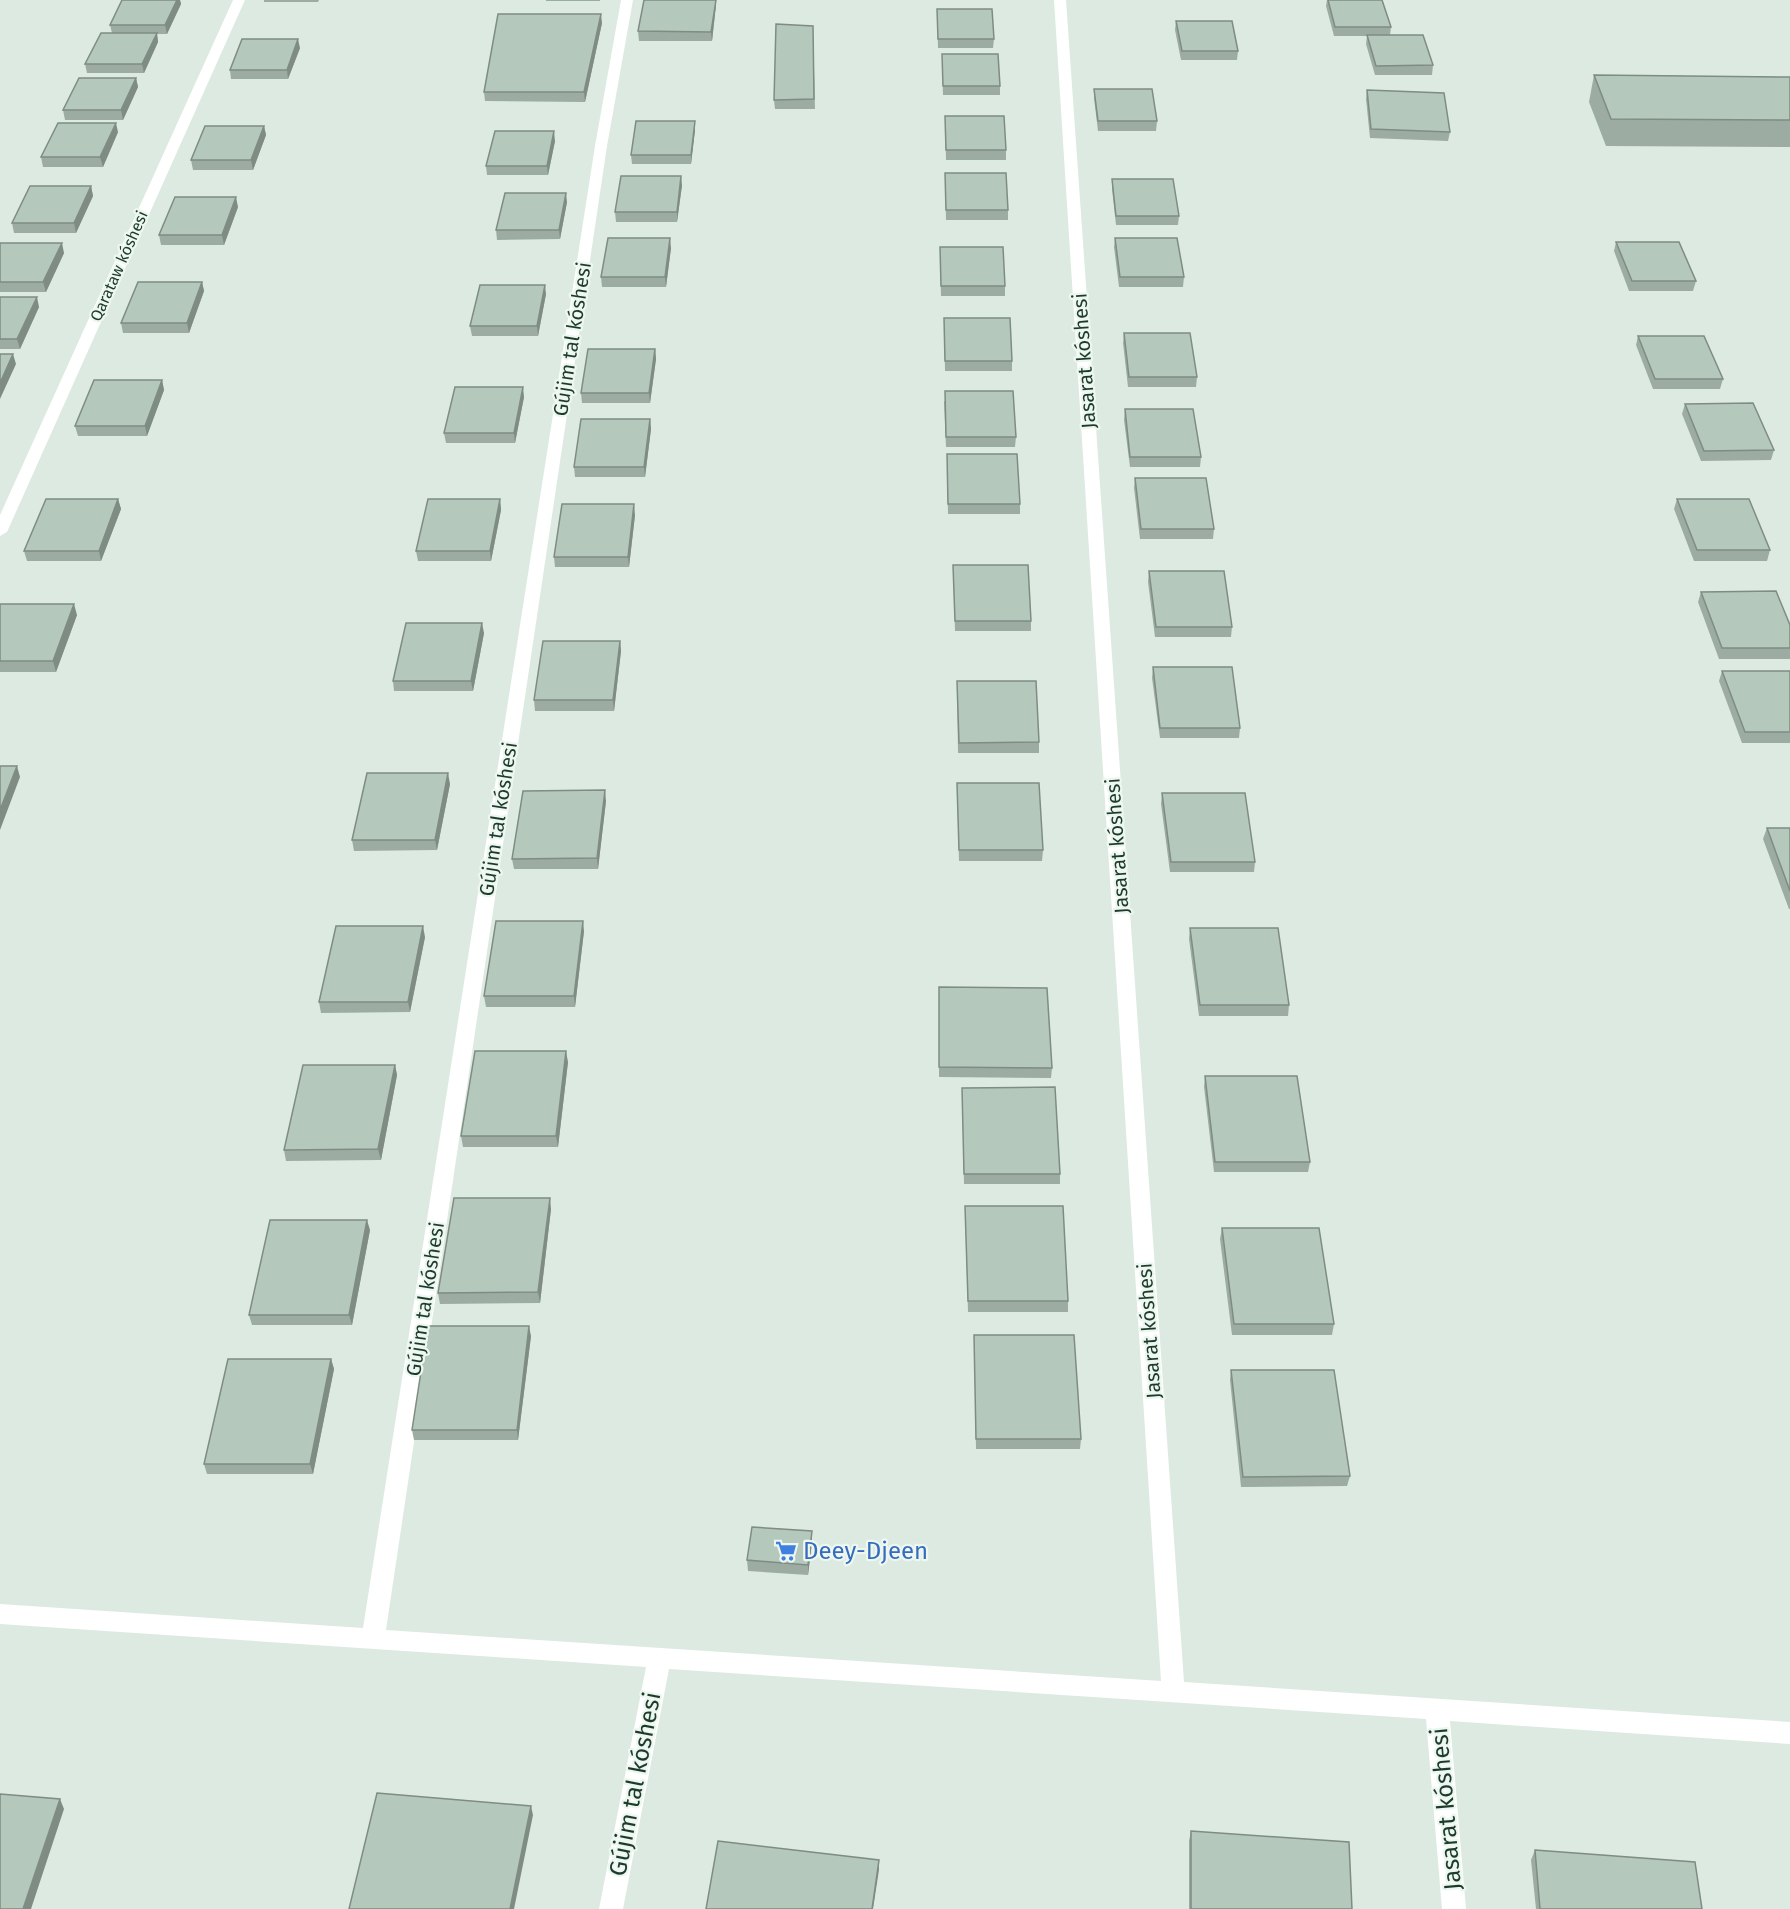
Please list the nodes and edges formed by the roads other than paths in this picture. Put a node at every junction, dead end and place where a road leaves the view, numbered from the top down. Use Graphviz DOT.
graph roads {
  1 [pos="239,0"];
  2 [pos="627,0"];
  3 [pos="1060,0"];
  4 [pos="0,532"];
  5 [pos="0,1614"];
  6 [pos="373,1639"];
  7 [pos="658,1658"];
  8 [pos="1173,1691"];
  9 [pos="1437,1710"];
  10 [pos="1790,1733"];
  11 [pos="610,1909"];
  12 [pos="1454,1909"];
  1 -- 4 [label="street, Qarataw kóshesi"];
  2 -- 6 [label="street, Gújim tal kóshesi"];
  3 -- 8 [label="street, Jasarat kóshesi"];
  5 -- 6 [label="street"];
  6 -- 7 [label="street"];
  7 -- 8 [label="street"];
  7 -- 11 [label="street, Gújim tal kóshesi"];
  8 -- 9 [label="street"];
  9 -- 10 [label="street"];
  9 -- 12 [label="street, Jasarat kóshesi"];
}
